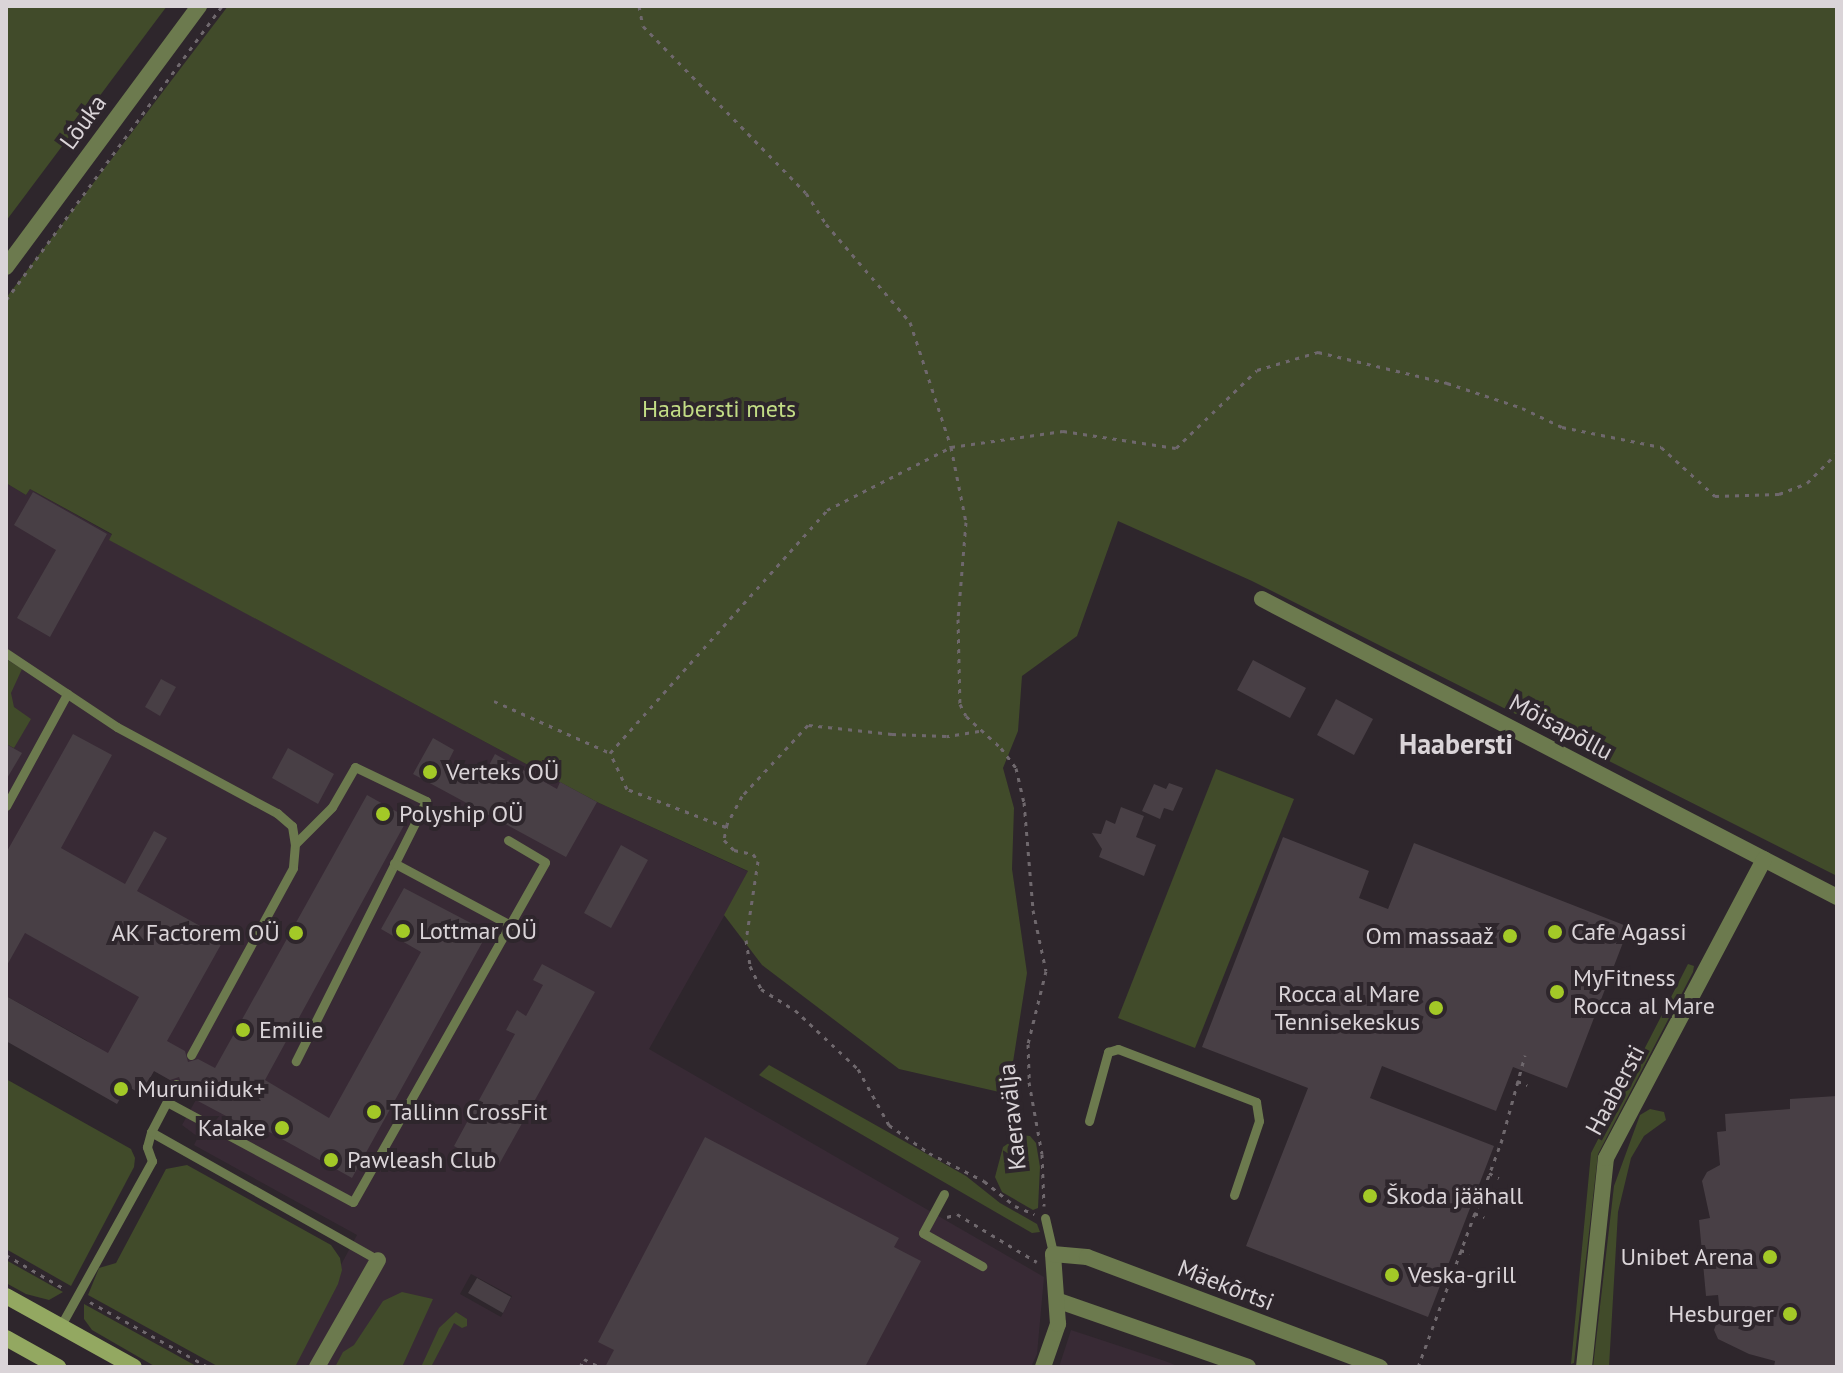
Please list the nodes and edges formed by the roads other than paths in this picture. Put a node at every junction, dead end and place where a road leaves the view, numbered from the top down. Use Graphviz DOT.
graph roads {
  1 [pos="199,6"];
  2 [pos="6,267"];
  3 [pos="1262,599"];
  4 [pos="6,653"];
  5 [pos="67,694"];
  6 [pos="6,806"];
  7 [pos="508,840"];
  8 [pos="295,844"];
  9 [pos="1764,859"];
  10 [pos="394,863"];
  11 [pos="1837,897"];
  12 [pos="510,925"];
  13 [pos="191,1055"];
  14 [pos="296,1061"];
  15 [pos="176,1084"];
  16 [pos="167,1102"];
  17 [pos="1089,1121"];
  18 [pos="151,1132"];
  19 [pos="944,1194"];
  20 [pos="1234,1195"];
  21 [pos="1045,1218"];
  22 [pos="1053,1254"];
  23 [pos="378,1260"];
  24 [pos="982,1266"];
  25 [pos="6,1296"];
  26 [pos="1059,1301"];
  27 [pos="60,1327"];
  28 [pos="6,1338"];
  29 [pos="58,1367"];
  30 [pos="134,1367"];
  31 [pos="317,1367"];
  32 [pos="1043,1367"];
  33 [pos="1248,1367"];
  34 [pos="1380,1367"];
  35 [pos="1584,1367"];
  1 -- 2 [label="street, Lõuka"];
  3 -- 9 [label="street, Mõisapõllu"];
  4 -- 5 [label="lane"];
  5 -- 6 [label="lane"];
  5 -- 8 [label="lane"];
  7 -- 12 [label="lane"];
  8 -- 10 [label="lane"];
  8 -- 13 [label="lane"];
  9 -- 11 [label="street, Mõisapõllu"];
  9 -- 35 [label="street, Haabersti"];
  10 -- 12 [label="lane"];
  10 -- 14 [label="lane"];
  12 -- 16 [label="lane"];
  15 -- 16 [label="lane"];
  16 -- 18 [label="lane"];
  17 -- 20 [label="lane"];
  18 -- 23 [label="lane"];
  18 -- 27 [label="lane"];
  19 -- 24 [label="lane"];
  21 -- 22 [label="lane"];
  22 -- 26 [label="street"];
  22 -- 34 [label="street, Mäekõrtsi"];
  23 -- 31 [label="street"];
  25 -- 27 [label="main road"];
  26 -- 32 [label="street"];
  26 -- 33 [label="street"];
  27 -- 30 [label="main road"];
  28 -- 29 [label="main road"];
}
